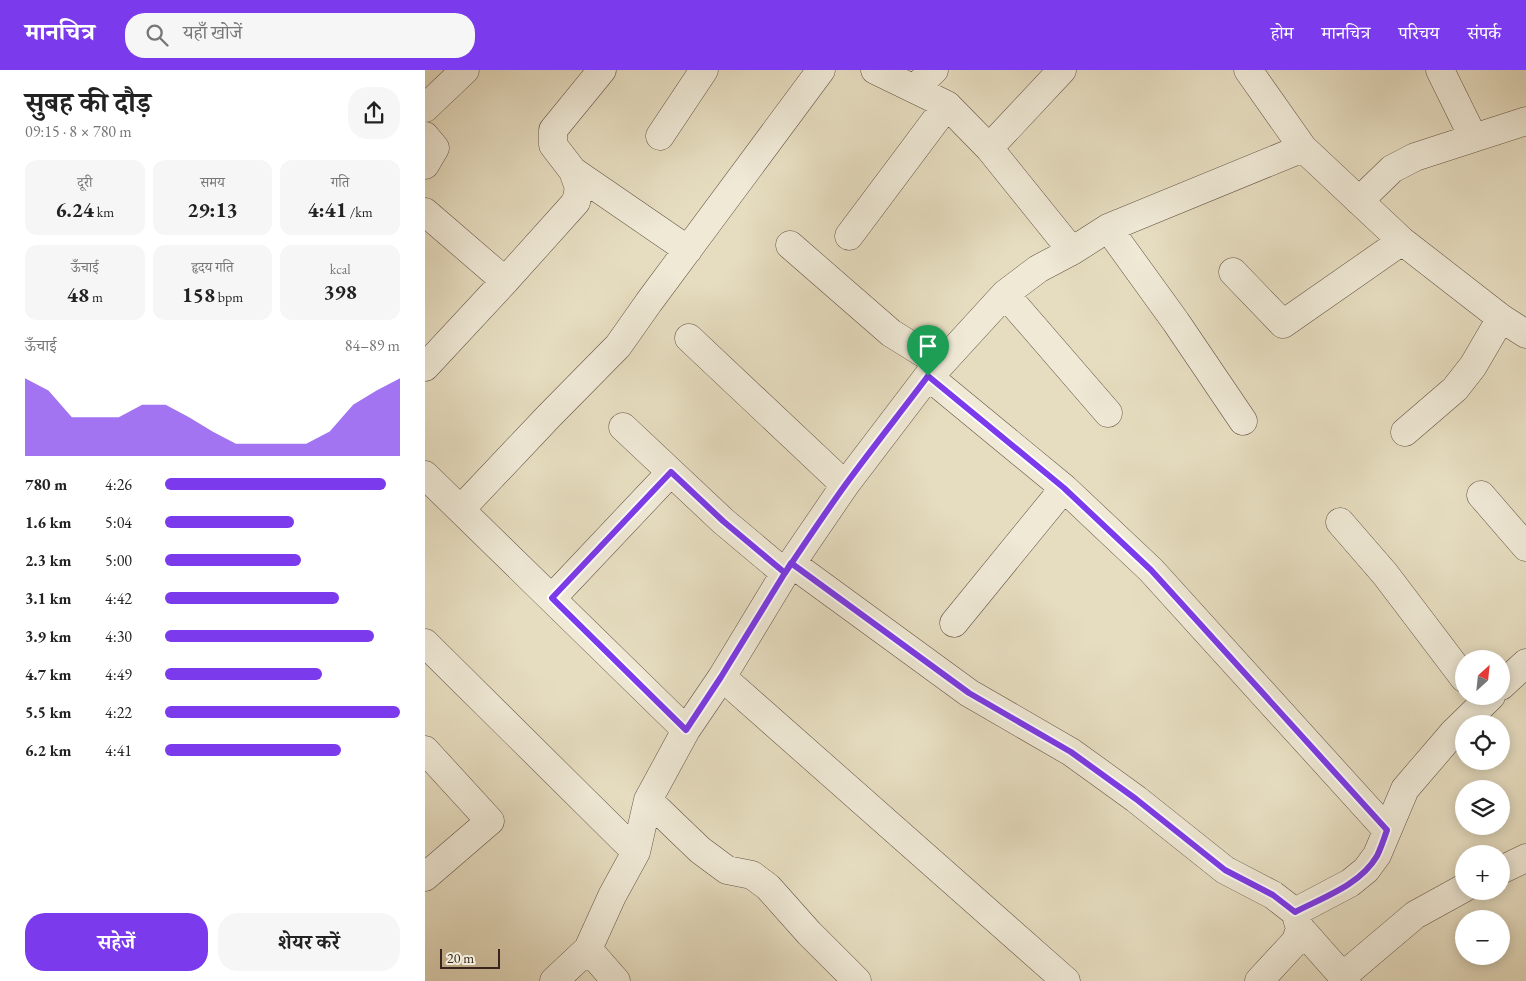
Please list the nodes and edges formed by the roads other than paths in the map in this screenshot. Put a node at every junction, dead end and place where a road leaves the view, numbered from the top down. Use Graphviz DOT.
graph roads {
  1 [pos="465,70"];
  2 [pos="602,70"];
  3 [pos="704,70"];
  4 [pos="821,70"];
  5 [pos="875,70"];
  6 [pos="1063,70"];
  7 [pos="1248,70"];
  8 [pos="1440,70"];
  9 [pos="925,79"];
  10 [pos="947,105"];
  11 [pos="425,108"];
  12 [pos="1526,121"];
  13 [pos="425,136"];
  14 [pos="660,136"];
  15 [pos="1473,137"];
  16 [pos="989,148"];
  17 [pos="1303,148"];
  18 [pos="425,165"];
  19 [pos="573,171"];
  20 [pos="1359,201"];
  21 [pos="425,212"];
  22 [pos="1108,228"];
  23 [pos="849,236"];
  24 [pos="1402,241"];
  25 [pos="790,245"];
  26 [pos="688,250"];
  27 [pos="1072,251"];
  28 [pos="1233,272"];
  29 [pos="505,281"];
  30 [pos="1005,294"];
  31 [pos="1501,318"];
  32 [pos="1526,334"];
  33 [pos="689,338"];
  34 [pos="425,367"];
  35 [pos="935,370"];
  36 [pos="1108,413"];
  37 [pos="1243,421"];
  38 [pos="623,427"];
  39 [pos="1405,432"];
  40 [pos="671,472"];
  41 [pos="425,475"];
  42 [pos="845,484"];
  43 [pos="1064,488"];
  44 [pos="1481,495"];
  45 [pos="461,509"];
  46 [pos="1340,522"];
  47 [pos="1526,547"];
  48 [pos="788,568"];
  49 [pos="552,598"];
  50 [pos="954,623"];
  51 [pos="425,643"];
  52 [pos="1526,663"];
  53 [pos="1455,666"];
  54 [pos="1510,676"];
  55 [pos="721,677"];
  56 [pos="1479,705"];
  57 [pos="686,730"];
  58 [pos="425,750"];
  59 [pos="648,800"];
  60 [pos="1387,830"];
  61 [pos="636,852"];
  62 [pos="1526,858"];
  63 [pos="1510,866"];
  64 [pos="425,878"];
  65 [pos="1455,893"];
  66 [pos="1297,920"];
  67 [pos="588,949"];
  68 [pos="1345,979"];
  69 [pos="554,981"];
  70 [pos="616,981"];
  71 [pos="857,981"];
  72 [pos="1066,981"];
  73 [pos="1259,981"];
  1 -- 11 [label="street"];
  2 -- 19 [label="street"];
  3 -- 14 [label="street"];
  4 -- 26 [label="street"];
  5 -- 9 [label="street"];
  6 -- 16 [label="street"];
  7 -- 17 [label="street"];
  8 -- 15 [label="street"];
  9 -- 10 [label="street"];
  10 -- 16 [label="street"];
  10 -- 23 [label="street"];
  12 -- 15 [label="street"];
  13 -- 18 [label="street"];
  15 -- 20 [label="street"];
  16 -- 27 [label="street"];
  17 -- 20 [label="street"];
  17 -- 22 [label="street"];
  19 -- 26 [label="street"];
  19 -- 29 [label="street"];
  20 -- 24 [label="street"];
  21 -- 29 [label="street"];
  22 -- 27 [label="street"];
  22 -- 37 [label="street"];
  24 -- 28 [label="street"];
  24 -- 31 [label="street"];
  25 -- 35 [label="street"];
  26 -- 45 [label="street"];
  27 -- 30 [label="street"];
  29 -- 34 [label="street"];
  30 -- 35 [label="street"];
  30 -- 36 [label="street"];
  31 -- 32 [label="street"];
  31 -- 39 [label="street"];
  33 -- 42 [label="street"];
  35 -- 42 [label="street"];
  35 -- 43 [label="street"];
  38 -- 40 [label="street"];
  40 -- 48 [label="street"];
  40 -- 49 [label="street"];
  41 -- 45 [label="street"];
  42 -- 48 [label="street"];
  43 -- 50 [label="street"];
  43 -- 60 [label="street"];
  44 -- 47 [label="street"];
  45 -- 49 [label="street"];
  46 -- 53 [label="street"];
  48 -- 55 [label="street"];
  48 -- 66 [label="street"];
  49 -- 57 [label="street"];
  51 -- 61 [label="street"];
  52 -- 54 [label="street"];
  55 -- 57 [label="street"];
  55 -- 72 [label="street"];
  56 -- 60 [label="street"];
  57 -- 59 [label="street"];
  58 -- 64 [label="street"];
  59 -- 61 [label="street"];
  59 -- 71 [label="street"];
  60 -- 66 [label="street"];
  61 -- 67 [label="street"];
  62 -- 63 [label="street"];
  65 -- 68 [label="street"];
  66 -- 68 [label="street"];
  66 -- 73 [label="street"];
  67 -- 69 [label="street"];
  67 -- 70 [label="street"];
}
